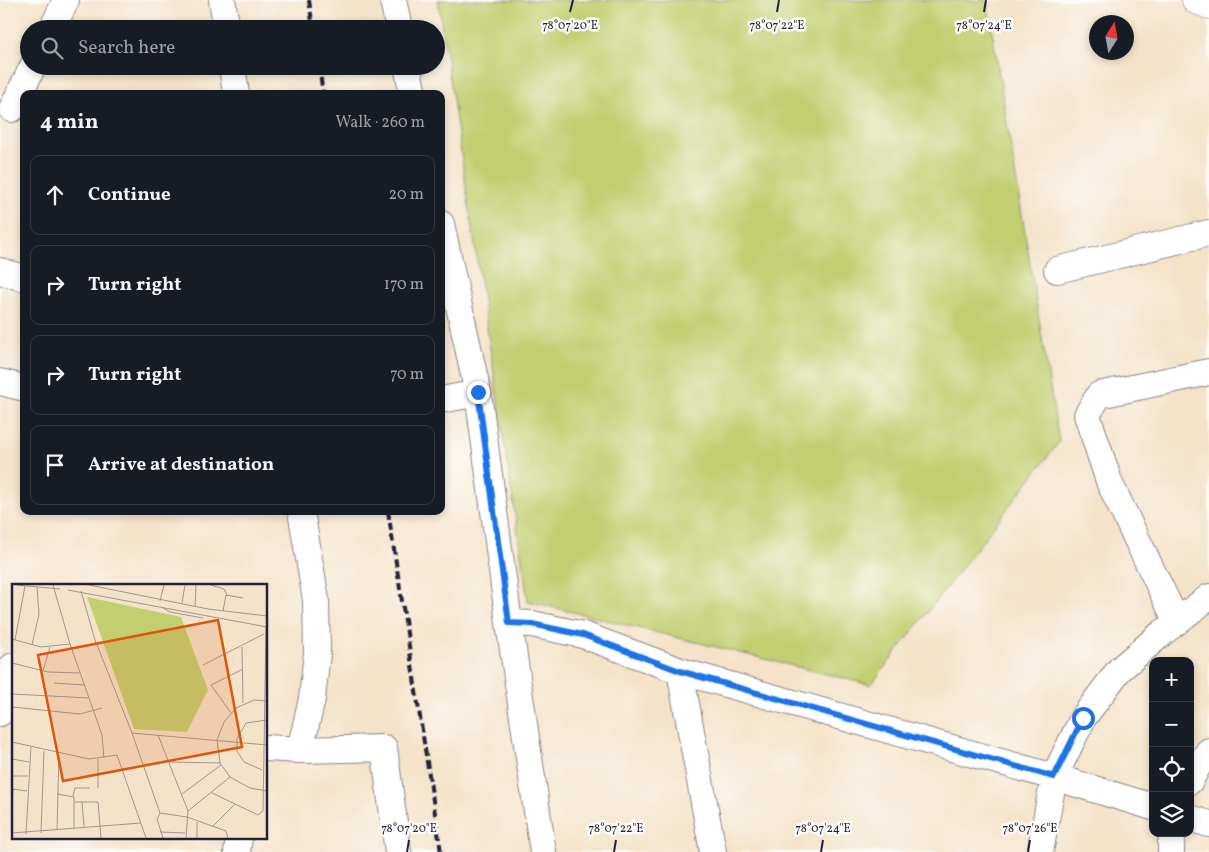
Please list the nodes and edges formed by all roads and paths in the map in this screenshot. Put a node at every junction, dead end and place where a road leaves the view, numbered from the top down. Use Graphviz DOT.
graph roads {
  1 [pos="66,0"];
  2 [pos="222,0"];
  3 [pos="393,0"];
  4 [pos="1196,0"];
  5 [pos="1209,5"];
  6 [pos="56,20"];
  7 [pos="225,20"];
  8 [pos="397,20"];
  9 [pos="29,75"];
  10 [pos="233,75"];
  11 [pos="409,75"];
  12 [pos="21,90"];
  13 [pos="235,90"];
  14 [pos="412,90"];
  15 [pos="20,93"];
  16 [pos="12,109"];
  17 [pos="1209,233"];
  18 [pos="445,242"];
  19 [pos="1057,270"];
  20 [pos="0,271"];
  21 [pos="20,277"];
  22 [pos="1209,372"];
  23 [pos="0,382"];
  24 [pos="20,387"];
  25 [pos="478,392"];
  26 [pos="445,399"];
  27 [pos="301,515"];
  28 [pos="1209,597"];
  29 [pos="1177,622"];
  30 [pos="509,623"];
  31 [pos="0,661"];
  32 [pos="12,666"];
  33 [pos="12,670"];
  34 [pos="680,671"];
  35 [pos="0,713"];
  36 [pos="268,748"];
  37 [pos="300,750"];
  38 [pos="1209,751"];
  39 [pos="1194,774"];
  40 [pos="1054,777"];
  41 [pos="1149,806"];
  42 [pos="1194,819"];
  43 [pos="1209,824"];
  44 [pos="1172,837"];
  45 [pos="398,852"];
  46 [pos="542,852"];
  47 [pos="713,852"];
  48 [pos="1040,852"];
  49 [pos="1171,852"];
  1 -- 6 [label="street"];
  2 -- 7 [label="street"];
  3 -- 8 [label="street"];
  4 -- 5 [label="street"];
  9 -- 12 [label="street"];
  10 -- 13 [label="street"];
  11 -- 14 [label="street"];
  15 -- 16 [label="street"];
  17 -- 19 [label="street"];
  18 -- 25 [label="street"];
  20 -- 21 [label="street"];
  22 -- 29 [label="street"];
  23 -- 24 [label="street"];
  25 -- 26 [label="street"];
  25 -- 30 [label="street"];
  27 -- 37 [label="street"];
  28 -- 29 [label="street"];
  29 -- 40 [label="street"];
  30 -- 34 [label="street"];
  30 -- 46 [label="street"];
  31 -- 32 [label="street"];
  33 -- 35 [label="street"];
  34 -- 40 [label="street"];
  34 -- 47 [label="street"];
  36 -- 37 [label="street"];
  37 -- 45 [label="street"];
  38 -- 39 [label="street"];
  40 -- 41 [label="street"];
  40 -- 48 [label="street"];
  42 -- 43 [label="street"];
  44 -- 49 [label="street"];
}
